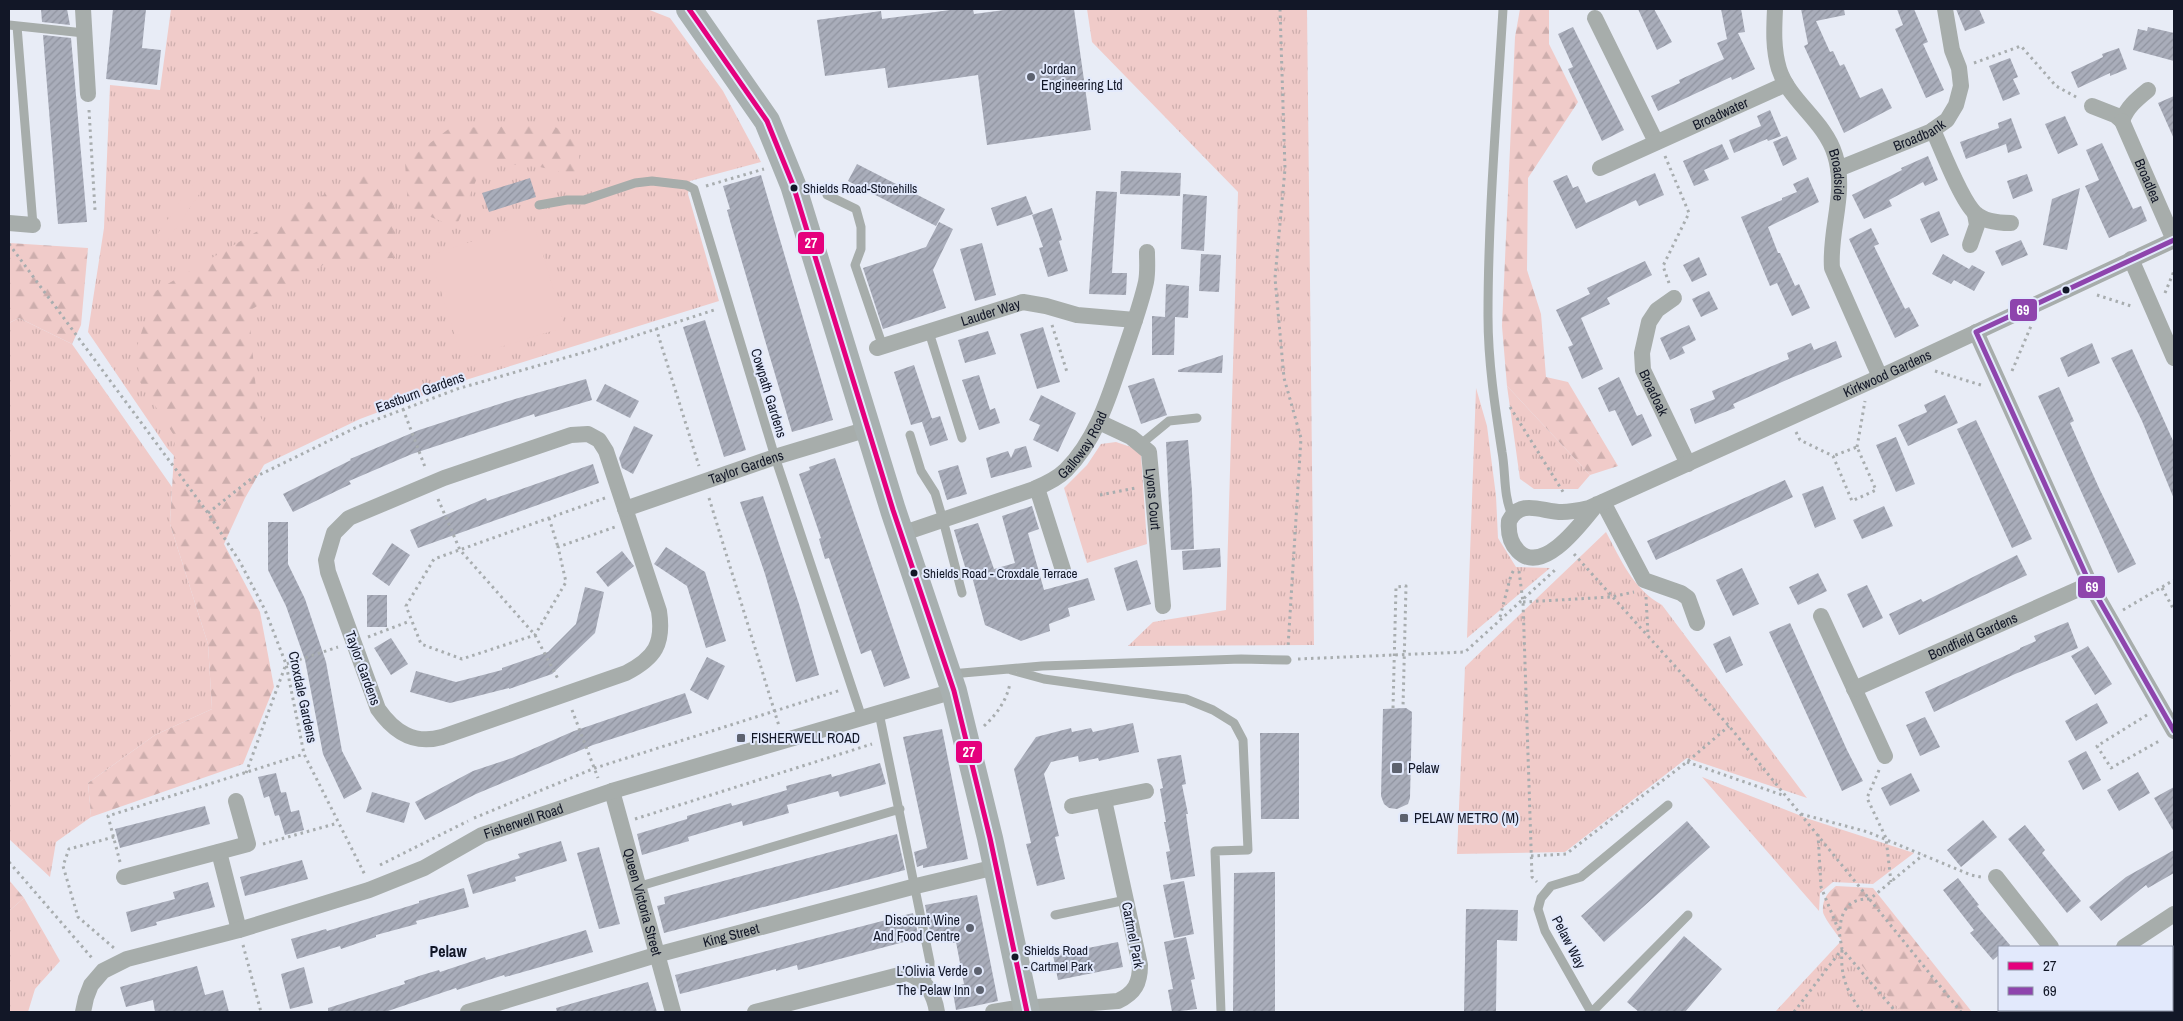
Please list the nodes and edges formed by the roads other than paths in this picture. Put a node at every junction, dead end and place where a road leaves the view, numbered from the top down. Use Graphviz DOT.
graph roads {
  1 [pos="83,9"];
  2 [pos="689,9"];
  3 [pos="1504,9"];
  4 [pos="1775,9"];
  5 [pos="1945,9"];
  6 [pos="1596,18"];
  7 [pos="13,25"];
  8 [pos="84,33"];
  9 [pos="1786,84"];
  10 [pos="2148,90"];
  11 [pos="88,94"];
  12 [pos="2092,106"];
  13 [pos="2122,121"];
  14 [pos="1933,130"];
  15 [pos="1658,142"];
  16 [pos="1600,168"];
  17 [pos="1838,169"];
  18 [pos="827,195"];
  19 [pos="539,205"];
  20 [pos="1975,214"];
  21 [pos="9,223"];
  22 [pos="2011,223"];
  23 [pos="33,225"];
  24 [pos="2174,240"];
  25 [pos="1970,246"];
  26 [pos="1147,252"];
  27 [pos="2131,259"];
  28 [pos="1674,298"];
  29 [pos="1135,320"];
  30 [pos="928,332"];
  31 [pos="1976,332"];
  32 [pos="880,347"];
  33 [pos="2174,358"];
  34 [pos="1880,377"];
  35 [pos="1197,418"];
  36 [pos="1099,422"];
  37 [pos="868,429"];
  38 [pos="910,435"];
  39 [pos="962,438"];
  40 [pos="1141,444"];
  41 [pos="774,457"];
  42 [pos="1688,464"];
  43 [pos="1037,488"];
  44 [pos="1600,503"];
  45 [pos="627,515"];
  46 [pos="1512,515"];
  47 [pos="943,520"];
  48 [pos="901,534"];
  49 [pos="1063,570"];
  50 [pos="2090,584"];
  51 [pos="962,593"];
  52 [pos="1163,606"];
  53 [pos="1821,616"];
  54 [pos="1697,623"];
  55 [pos="1287,660"];
  56 [pos="1011,670"];
  57 [pos="951,683"];
  58 [pos="1854,689"];
  59 [pos="879,713"];
  60 [pos="862,718"];
  61 [pos="2170,734"];
  62 [pos="1885,756"];
  63 [pos="1146,791"];
  64 [pos="608,793"];
  65 [pos="236,800"];
  66 [pos="1104,800"];
  67 [pos="1668,805"];
  68 [pos="1072,806"];
  69 [pos="900,808"];
  70 [pos="219,852"];
  71 [pos="996,867"];
  72 [pos="124,877"];
  73 [pos="1996,877"];
  74 [pos="916,886"];
  75 [pos="637,887"];
  76 [pos="1126,900"];
  77 [pos="2174,914"];
  78 [pos="1055,915"];
  79 [pos="1688,915"];
  80 [pos="239,930"];
  81 [pos="2050,946"];
  82 [pos="2126,946"];
  83 [pos="656,955"];
  84 [pos="925,982"];
  85 [pos="1027,1010"];
  86 [pos="83,1012"];
  87 [pos="468,1012"];
  88 [pos="673,1012"];
  89 [pos="754,1012"];
  90 [pos="937,1012"];
  91 [pos="993,1012"];
  92 [pos="1221,1012"];
  93 [pos="1591,1012"];
  1 -- 8 [label="street"];
  2 -- 37 [label="main road"];
  3 -- 46 [label="lane"];
  4 -- 9 [label="street, Broadside"];
  5 -- 14 [label="street, Broadbank"];
  6 -- 15 [label="street"];
  7 -- 8 [label="lane"];
  7 -- 23 [label="lane"];
  8 -- 11 [label="street"];
  9 -- 15 [label="street, Broadwater"];
  9 -- 17 [label="street, Broadside"];
  10 -- 13 [label="street"];
  12 -- 13 [label="street"];
  13 -- 24 [label="street, Broadlea"];
  14 -- 17 [label="street, Broadbank"];
  14 -- 20 [label="street"];
  15 -- 16 [label="street, Broadwater"];
  17 -- 34 [label="street, Broadside"];
  18 -- 32 [label="lane"];
  19 -- 41 [label="lane, Cowpath Gardens"];
  20 -- 22 [label="street"];
  20 -- 25 [label="street"];
  21 -- 23 [label="street"];
  24 -- 27 [label="street, Kirkwood Gardens"];
  26 -- 29 [label="street, Galloway Road"];
  27 -- 31 [label="street, Kirkwood Gardens"];
  27 -- 33 [label="street"];
  28 -- 42 [label="street, Broadoak"];
  29 -- 30 [label="street, Lauder Way"];
  29 -- 36 [label="street, Galloway Road"];
  30 -- 32 [label="street, Lauder Way"];
  30 -- 39 [label="lane"];
  31 -- 34 [label="street, Kirkwood Gardens"];
  31 -- 50 [label="street"];
  34 -- 42 [label="street, Kirkwood Gardens"];
  35 -- 40 [label="lane"];
  36 -- 40 [label="street"];
  36 -- 43 [label="street, Galloway Road"];
  37 -- 41 [label="street, Taylor Gardens"];
  37 -- 48 [label="main road"];
  38 -- 47 [label="lane"];
  40 -- 52 [label="street, Lyons Court"];
  41 -- 45 [label="street, Taylor Gardens"];
  41 -- 60 [label="lane, Cowpath Gardens"];
  42 -- 44 [label="street, Kirkwood Gardens"];
  43 -- 47 [label="street, Galloway Road"];
  43 -- 49 [label="street"];
  44 -- 46 [label="street, Kirkwood Gardens"];
  44 -- 46 [label="street, Kirkwood Gardens"];
  44 -- 54 [label="street"];
  45 -- 45 [label="street, Taylor Gardens"];
  47 -- 48 [label="street, Galloway Road"];
  47 -- 51 [label="lane"];
  48 -- 57 [label="main road"];
  50 -- 58 [label="street, Bondfield Gardens"];
  50 -- 61 [label="street"];
  53 -- 58 [label="street"];
  55 -- 56 [label="lane"];
  56 -- 57 [label="lane"];
  56 -- 92 [label="lane"];
  57 -- 59 [label="street, Fisherwell Road"];
  57 -- 71 [label="main road"];
  58 -- 62 [label="street"];
  59 -- 60 [label="street, Fisherwell Road"];
  59 -- 69 [label="lane"];
  60 -- 64 [label="street, Fisherwell Road"];
  63 -- 66 [label="street"];
  64 -- 75 [label="street, Queen Victoria Street"];
  64 -- 80 [label="street, Fisherwell Road"];
  65 -- 70 [label="street"];
  66 -- 68 [label="street"];
  66 -- 76 [label="street, Cartmel Park"];
  67 -- 93 [label="lane, Pelaw Way"];
  69 -- 74 [label="lane"];
  69 -- 75 [label="lane"];
  70 -- 72 [label="street"];
  70 -- 80 [label="street"];
  71 -- 74 [label="street, King Street"];
  71 -- 85 [label="main road"];
  73 -- 81 [label="street"];
  74 -- 83 [label="street, King Street"];
  74 -- 84 [label="lane"];
  75 -- 83 [label="street, Queen Victoria Street"];
  76 -- 78 [label="lane"];
  76 -- 85 [label="street, Cartmel Park"];
  77 -- 82 [label="street"];
  79 -- 93 [label="lane"];
  80 -- 86 [label="street, Fisherwell Road"];
  83 -- 87 [label="street, King Street"];
  83 -- 88 [label="street, Queen Victoria Street"];
  84 -- 89 [label="street"];
  84 -- 90 [label="street"];
  85 -- 91 [label="street, Cartmel Park"];
}
